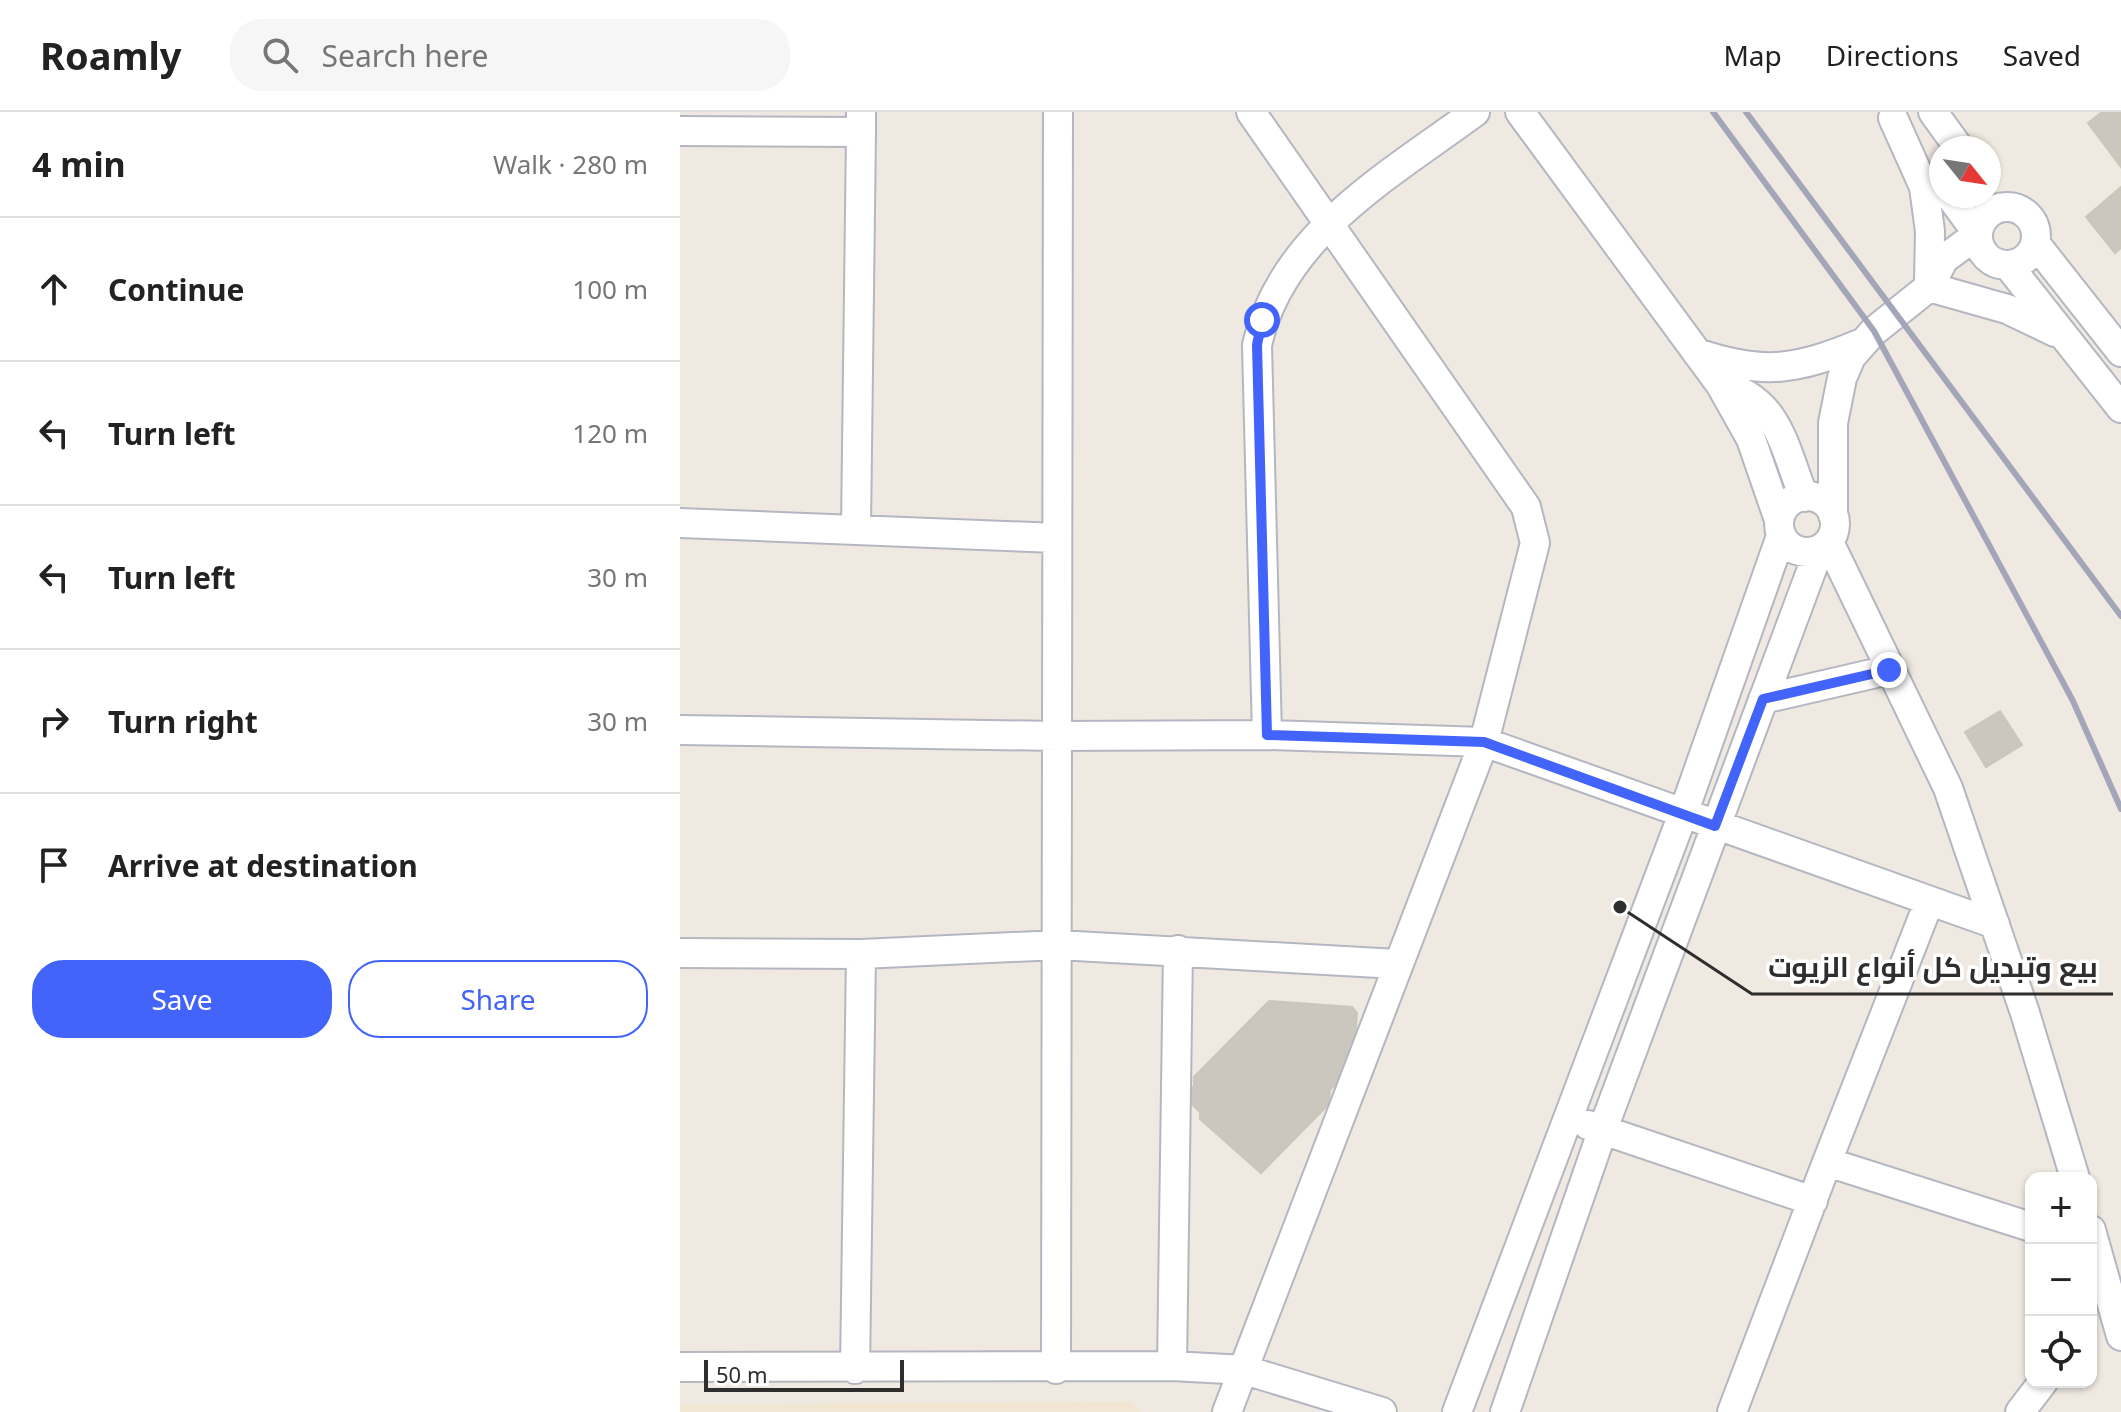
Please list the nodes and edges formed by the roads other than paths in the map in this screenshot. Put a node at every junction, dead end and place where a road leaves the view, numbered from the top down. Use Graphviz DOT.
graph roads {
  1 [pos="1058,112"];
  2 [pos="1251,112"];
  3 [pos="1475,112"];
  4 [pos="1520,112"];
  5 [pos="1933,112"];
  6 [pos="1891,115"];
  7 [pos="861,122"];
  8 [pos="680,131"];
  9 [pos="1950,136"];
  10 [pos="1929,167"];
  11 [pos="2001,202"];
  12 [pos="1959,208"];
  13 [pos="1991,208"];
  14 [pos="1329,220"];
  15 [pos="1978,234"];
  16 [pos="2035,243"];
  17 [pos="2001,264"];
  18 [pos="1929,287"];
  19 [pos="2065,338"];
  20 [pos="1862,343"];
  21 [pos="2121,352"];
  22 [pos="1697,353"];
  23 [pos="1720,384"];
  24 [pos="2121,408"];
  25 [pos="1833,423"];
  26 [pos="1806,496"];
  27 [pos="680,523"];
  28 [pos="856,528"];
  29 [pos="1780,528"];
  30 [pos="1827,536"];
  31 [pos="1057,538"];
  32 [pos="1889,670"];
  33 [pos="1763,699"];
  34 [pos="680,730"];
  35 [pos="1267,735"];
  36 [pos="1056,736"];
  37 [pos="1484,742"];
  38 [pos="1683,814"];
  39 [pos="1715,826"];
  40 [pos="1929,902"];
  41 [pos="1995,924"];
  42 [pos="1058,945"];
  43 [pos="1178,950"];
  44 [pos="680,953"];
  45 [pos="861,954"];
  46 [pos="1397,964"];
  47 [pos="1568,1119"];
  48 [pos="1603,1129"];
  49 [pos="1827,1162"];
  50 [pos="2073,1172"];
  51 [pos="1813,1201"];
  52 [pos="2025,1225"];
  53 [pos="2093,1244"];
  54 [pos="2099,1306"];
  55 [pos="2121,1336"];
  56 [pos="1172,1366"];
  57 [pos="680,1367"];
  58 [pos="855,1369"];
  59 [pos="1056,1369"];
  60 [pos="1245,1370"];
  61 [pos="2038,1388"];
  62 [pos="1227,1412"];
  63 [pos="1382,1412"];
  64 [pos="1457,1412"];
  65 [pos="1505,1412"];
  66 [pos="1732,1412"];
  67 [pos="2020,1412"];
  1 -- 31 [label="street"];
  2 -- 14 [label="street"];
  3 -- 14 [label="street"];
  4 -- 22 [label="street"];
  5 -- 9 [label="street"];
  6 -- 10 [label="street"];
  6 -- 18 [label="street"];
  7 -- 8 [label="street"];
  7 -- 28 [label="street"];
  11 -- 16 [label="street"];
  12 -- 15 [label="street"];
  13 -- 15 [label="street"];
  14 -- 35 [label="street"];
  14 -- 37 [label="street"];
  15 -- 17 [label="street"];
  15 -- 18 [label="street"];
  16 -- 17 [label="street"];
  16 -- 21 [label="street"];
  17 -- 18 [label="street"];
  17 -- 19 [label="street"];
  18 -- 19 [label="street"];
  18 -- 20 [label="street"];
  19 -- 24 [label="street"];
  20 -- 22 [label="street"];
  20 -- 25 [label="street"];
  22 -- 23 [label="street"];
  23 -- 26 [label="street"];
  23 -- 29 [label="street"];
  25 -- 26 [label="street"];
  25 -- 30 [label="street"];
  26 -- 29 [label="street"];
  26 -- 30 [label="street"];
  27 -- 28 [label="street"];
  28 -- 31 [label="street"];
  29 -- 30 [label="street"];
  29 -- 38 [label="street"];
  30 -- 32 [label="street"];
  30 -- 33 [label="street"];
  31 -- 36 [label="street"];
  32 -- 33 [label="street"];
  32 -- 41 [label="street"];
  33 -- 39 [label="street"];
  34 -- 36 [label="street"];
  35 -- 36 [label="street"];
  35 -- 37 [label="street"];
  36 -- 42 [label="street"];
  37 -- 38 [label="street"];
  37 -- 46 [label="street"];
  38 -- 39 [label="street"];
  38 -- 47 [label="street"];
  39 -- 40 [label="street"];
  39 -- 48 [label="street"];
  40 -- 41 [label="street"];
  40 -- 49 [label="street"];
  41 -- 50 [label="street"];
  42 -- 43 [label="street"];
  42 -- 45 [label="street"];
  42 -- 59 [label="street"];
  43 -- 46 [label="street"];
  43 -- 56 [label="street"];
  44 -- 45 [label="street"];
  45 -- 58 [label="street"];
  46 -- 60 [label="street"];
  47 -- 48 [label="street"];
  47 -- 64 [label="street"];
  48 -- 51 [label="street"];
  48 -- 65 [label="street"];
  49 -- 51 [label="street"];
  49 -- 52 [label="street"];
  51 -- 66 [label="street"];
  53 -- 54 [label="street"];
  54 -- 55 [label="street"];
  56 -- 59 [label="street"];
  56 -- 60 [label="street"];
  57 -- 58 [label="street"];
  58 -- 59 [label="street"];
  60 -- 62 [label="street"];
  60 -- 63 [label="street"];
  61 -- 67 [label="street"];
}
